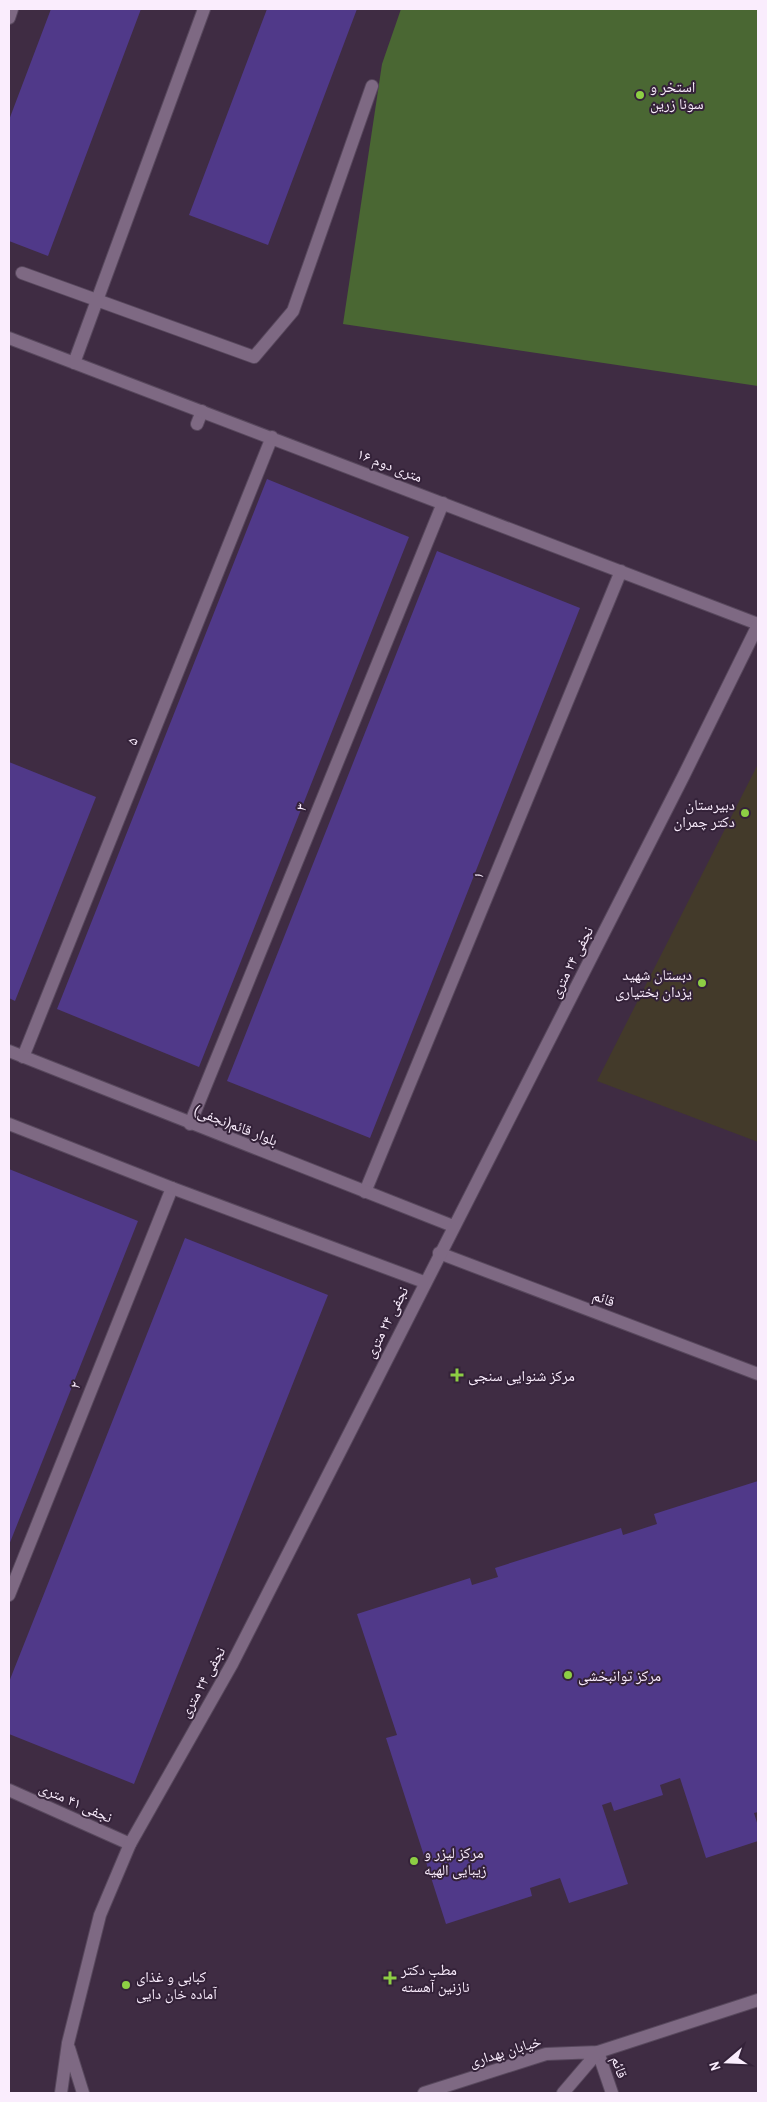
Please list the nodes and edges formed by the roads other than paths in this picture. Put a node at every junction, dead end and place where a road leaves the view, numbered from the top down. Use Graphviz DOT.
graph roads {
  1 [pos="12,9"];
  2 [pos="204,9"];
  3 [pos="9,18"];
  4 [pos="372,86"];
  5 [pos="22,273"];
  6 [pos="97,300"];
  7 [pos="9,338"];
  8 [pos="74,363"];
  9 [pos="202,411"];
  10 [pos="197,424"];
  11 [pos="272,437"];
  12 [pos="443,502"];
  13 [pos="621,571"];
  14 [pos="758,625"];
  15 [pos="9,1052"];
  16 [pos="23,1057"];
  17 [pos="9,1124"];
  18 [pos="190,1124"];
  19 [pos="172,1188"];
  20 [pos="365,1192"];
  21 [pos="453,1226"];
  22 [pos="439,1253"];
  23 [pos="424,1282"];
  24 [pos="758,1374"];
  25 [pos="9,1595"];
  26 [pos="9,1790"];
  27 [pos="130,1844"];
  28 [pos="758,2000"];
  29 [pos="68,2043"];
  30 [pos="598,2052"];
  31 [pos="61,2093"];
  32 [pos="83,2093"];
  33 [pos="424,2093"];
  34 [pos="563,2093"];
  35 [pos="612,2093"];
  1 -- 3 [label="street"];
  2 -- 6 [label="street"];
  4 -- 6 [label="street"];
  5 -- 6 [label="street"];
  6 -- 8 [label="street"];
  7 -- 8 [label="street, ۱۶ متری دوم"];
  8 -- 9 [label="street, ۱۶ متری دوم"];
  9 -- 10 [label="street"];
  9 -- 11 [label="street, ۱۶ متری دوم"];
  11 -- 12 [label="street, ۱۶ متری دوم"];
  11 -- 16 [label="street, ۵"];
  12 -- 13 [label="street, ۱۶ متری دوم"];
  12 -- 18 [label="street, ۳"];
  13 -- 14 [label="street, ۱۶ متری دوم"];
  13 -- 20 [label="street, ۱"];
  14 -- 21 [label="street, نجفی ۲۴ متری"];
  15 -- 16 [label="street, بلوار قائم(نجفی)"];
  16 -- 18 [label="street, بلوار قائم(نجفی)"];
  17 -- 19 [label="street"];
  18 -- 20 [label="street, بلوار قائم(نجفی)"];
  19 -- 23 [label="street"];
  19 -- 25 [label="street, ۲"];
  20 -- 21 [label="street, بلوار قائم(نجفی)"];
  21 -- 22 [label="street, نجفی ۲۴ متری"];
  22 -- 23 [label="street, نجفی ۲۴ متری"];
  22 -- 24 [label="street, قائم"];
  23 -- 27 [label="street, نجفی ۲۴ متری"];
  26 -- 27 [label="street, نجفی ۴۱ متری"];
  27 -- 29 [label="street, نجفی ۲۴ متری"];
  28 -- 30 [label="street, خیابان بهداری"];
  29 -- 31 [label="street, نجفی ۲۴ متری"];
  29 -- 32 [label="street"];
  30 -- 33 [label="street, خیابان بهداری"];
  30 -- 34 [label="street"];
  30 -- 35 [label="street, قائم"];
}
